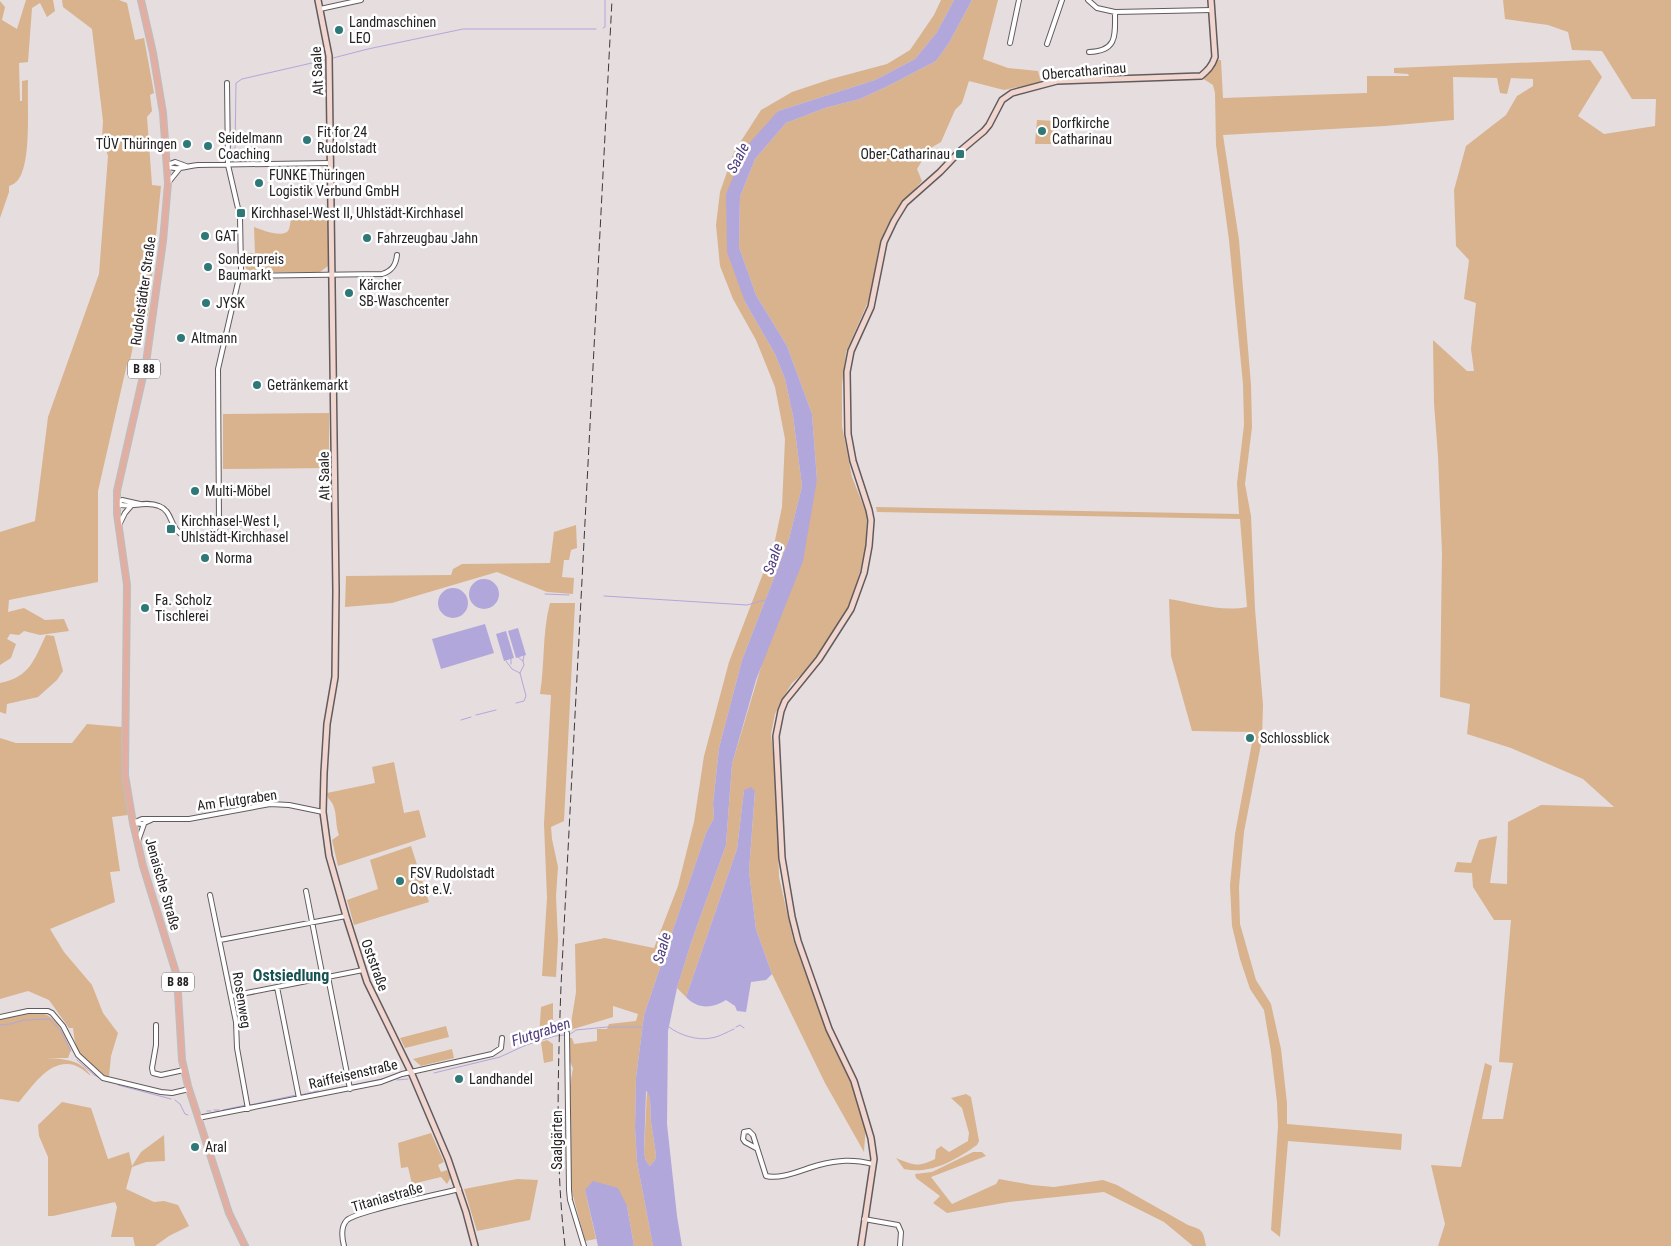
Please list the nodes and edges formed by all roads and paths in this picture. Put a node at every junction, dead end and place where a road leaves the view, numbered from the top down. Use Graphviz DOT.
graph roads {
  1 [pos="141,0"];
  2 [pos="318,0"];
  3 [pos="361,0"];
  4 [pos="1019,0"];
  5 [pos="1062,0"];
  6 [pos="1088,0"];
  7 [pos="1211,0"];
  8 [pos="320,9"];
  9 [pos="1212,10"];
  10 [pos="1115,12"];
  11 [pos="1010,43"];
  12 [pos="1047,44"];
  13 [pos="1089,52"];
  14 [pos="227,83"];
  15 [pos="330,163"];
  16 [pos="228,165"];
  17 [pos="166,166"];
  18 [pos="186,166"];
  19 [pos="180,168"];
  20 [pos="168,183"];
  21 [pos="397,255"];
  22 [pos="332,275"];
  23 [pos="241,276"];
  24 [pos="117,504"];
  25 [pos="140,504"];
  26 [pos="131,506"];
  27 [pos="119,526"];
  28 [pos="335,677"];
  29 [pos="125,704"];
  30 [pos="323,812"];
  31 [pos="153,819"];
  32 [pos="133,823"];
  33 [pos="144,824"];
  34 [pos="137,843"];
  35 [pos="306,891"];
  36 [pos="210,895"];
  37 [pos="346,916"];
  38 [pos="313,923"];
  39 [pos="220,940"];
  40 [pos="363,970"];
  41 [pos="325,977"];
  42 [pos="277,987"];
  43 [pos="231,996"];
  44 [pos="0,1017"];
  45 [pos="156,1025"];
  46 [pos="567,1035"];
  47 [pos="502,1038"];
  48 [pos="184,1070"];
  49 [pos="410,1072"];
  50 [pos="189,1089"];
  51 [pos="350,1089"];
  52 [pos="299,1098"];
  53 [pos="248,1108"];
  54 [pos="198,1118"];
  55 [pos="756,1148"];
  56 [pos="873,1164"];
  57 [pos="459,1189"];
  58 [pos="864,1219"];
  59 [pos="245,1246"];
  60 [pos="344,1246"];
  61 [pos="475,1246"];
  62 [pos="584,1246"];
  63 [pos="861,1246"];
  64 [pos="900,1246"];
  1 -- 17 [label="main road, Rudolstädter Straße / B 88"];
  2 -- 8 [label="main road, Alt Saale"];
  3 -- 8 [label="street"];
  4 -- 11 [label="street"];
  5 -- 12 [label="street"];
  6 -- 10 [label="street"];
  7 -- 9 [label="main road"];
  8 -- 15 [label="main road, Alt Saale"];
  9 -- 10 [label="street"];
  9 -- 56 [label="main road, Obercatharinau"];
  10 -- 13 [label="street"];
  14 -- 16 [label="street"];
  15 -- 16 [label="street"];
  15 -- 22 [label="main road, Alt Saale"];
  16 -- 18 [label="street"];
  16 -- 23 [label="street"];
  17 -- 18 [label="street"];
  17 -- 19 [label="street"];
  17 -- 20 [label="main road, Rudolstädter Straße / B 88"];
  18 -- 19 [label="street"];
  19 -- 20 [label="street"];
  20 -- 24 [label="main road, Rudolstädter Straße / B 88"];
  21 -- 22 [label="street"];
  22 -- 23 [label="street"];
  22 -- 28 [label="main road, Alt Saale"];
  23 -- 25 [label="street"];
  24 -- 25 [label="street"];
  24 -- 26 [label="street"];
  24 -- 27 [label="main road, Rudolstädter Straße / B 88"];
  25 -- 26 [label="street"];
  26 -- 27 [label="street"];
  27 -- 29 [label="main road, Rudolstädter Straße / B 88"];
  28 -- 30 [label="main road, Oststraße"];
  29 -- 32 [label="main road, Jenaische Straße / B 88"];
  30 -- 31 [label="street, Am Flutgraben"];
  30 -- 37 [label="main road, Oststraße"];
  31 -- 32 [label="street, Am Flutgraben"];
  31 -- 33 [label="street, Am Flutgraben"];
  32 -- 33 [label="street"];
  32 -- 34 [label="main road, Jenaische Straße / B 88"];
  33 -- 34 [label="street"];
  34 -- 48 [label="main road, Jenaische Straße / B 88"];
  35 -- 38 [label="street"];
  36 -- 39 [label="street, Rosenweg"];
  37 -- 38 [label="street"];
  37 -- 40 [label="main road, Oststraße"];
  38 -- 39 [label="street"];
  38 -- 41 [label="street"];
  39 -- 43 [label="street, Rosenweg"];
  40 -- 41 [label="street"];
  40 -- 49 [label="main road, Oststraße"];
  41 -- 42 [label="street"];
  41 -- 51 [label="street"];
  42 -- 43 [label="street"];
  42 -- 52 [label="street"];
  43 -- 53 [label="street, Rosenweg"];
  44 -- 50 [label="street"];
  45 -- 48 [label="street"];
  46 -- 62 [label="street, Saalgärten"];
  47 -- 49 [label="street, Raiffeisenstraße"];
  48 -- 50 [label="main road, Jenaische Straße / B 88"];
  49 -- 51 [label="street, Raiffeisenstraße"];
  49 -- 57 [label="main road, Oststraße"];
  50 -- 54 [label="main road, Jenaische Straße / B 88"];
  51 -- 52 [label="street, Raiffeisenstraße"];
  52 -- 53 [label="street, Raiffeisenstraße"];
  53 -- 54 [label="street, Raiffeisenstraße"];
  54 -- 59 [label="main road, Jenaische Straße / B 88"];
  55 -- 55 [label="street"];
  55 -- 56 [label="street"];
  56 -- 58 [label="main road"];
  57 -- 60 [label="street, Titaniastraße"];
  57 -- 61 [label="main road, Oststraße"];
  58 -- 63 [label="main road"];
  58 -- 64 [label="street"];
}
